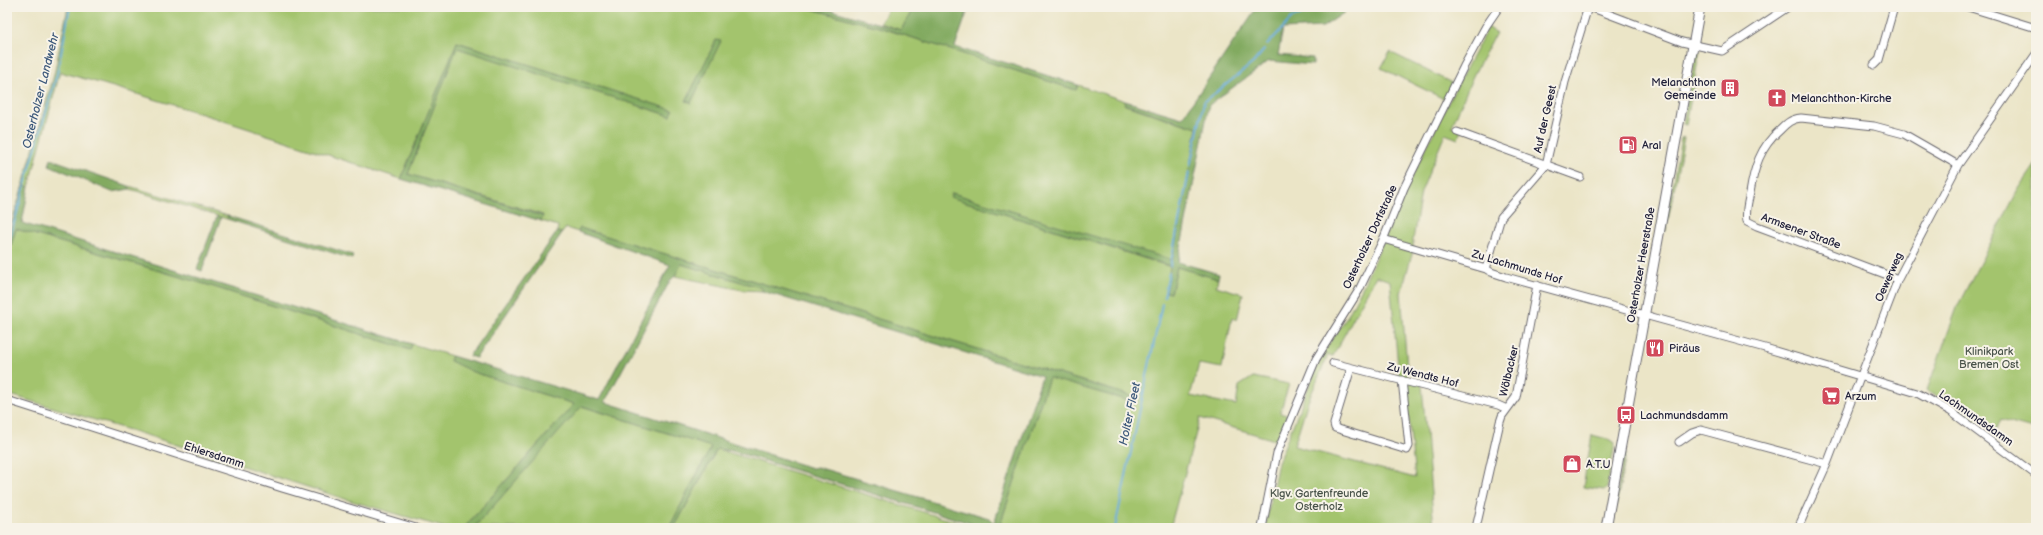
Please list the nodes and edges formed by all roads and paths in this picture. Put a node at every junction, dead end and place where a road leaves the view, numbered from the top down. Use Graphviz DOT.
graph roads {
  1 [pos="1499,7"];
  2 [pos="1589,7"];
  3 [pos="1700,7"];
  4 [pos="1788,7"];
  5 [pos="1894,7"];
  6 [pos="1968,7"];
  7 [pos="1607,10"];
  8 [pos="2036,28"];
  9 [pos="1693,44"];
  10 [pos="2036,54"];
  11 [pos="1874,65"];
  12 [pos="1457,132"];
  13 [pos="1546,165"];
  14 [pos="1958,165"];
  15 [pos="1580,177"];
  16 [pos="1383,239"];
  17 [pos="1486,268"];
  18 [pos="1898,279"];
  19 [pos="1537,285"];
  20 [pos="1644,316"];
  21 [pos="1333,363"];
  22 [pos="1351,368"];
  23 [pos="1860,377"];
  24 [pos="1402,380"];
  25 [pos="7,400"];
  26 [pos="1508,409"];
  27 [pos="1679,442"];
  28 [pos="1827,464"];
  29 [pos="2036,475"];
  30 [pos="416,528"];
  31 [pos="1262,528"];
  32 [pos="1476,528"];
  33 [pos="1606,528"];
  34 [pos="1798,528"];
  1 -- 16 [label="street, Osterholzer Dorfstraße"];
  2 -- 7 [label="street"];
  2 -- 13 [label="street, Auf der Geest"];
  3 -- 9 [label="main road, Osterholzer Heerstraße"];
  4 -- 9 [label="street"];
  5 -- 11 [label="street"];
  6 -- 8 [label="street"];
  7 -- 9 [label="street"];
  9 -- 20 [label="main road, Osterholzer Heerstraße"];
  10 -- 14 [label="street, Oewerweg"];
  12 -- 13 [label="street"];
  13 -- 15 [label="street"];
  13 -- 17 [label="street, Auf der Geest"];
  14 -- 18 [label="street, Oewerweg"];
  14 -- 18 [label="street, Armsener Straße"];
  16 -- 17 [label="street, Zu Lachmunds Hof"];
  16 -- 31 [label="street, Osterholzer Dorfstraße"];
  17 -- 19 [label="street, Zu Lachmunds Hof"];
  18 -- 23 [label="street, Oewerweg"];
  19 -- 20 [label="street, Zu Lachmunds Hof"];
  19 -- 26 [label="street, Wölbacker"];
  20 -- 23 [label="street, Lachmundsdamm"];
  20 -- 33 [label="main road, Osterholzer Heerstraße"];
  21 -- 22 [label="street, Zu Wendts Hof"];
  22 -- 24 [label="street, Zu Wendts Hof"];
  22 -- 24 [label="street"];
  23 -- 28 [label="street, Oewerweg"];
  23 -- 29 [label="street, Lachmundsdamm"];
  24 -- 26 [label="street, Zu Wendts Hof"];
  25 -- 30 [label="street, Ehlersdamm"];
  26 -- 32 [label="street, Wölbacker"];
  27 -- 28 [label="street"];
  28 -- 34 [label="street, Oewerweg"];
}
